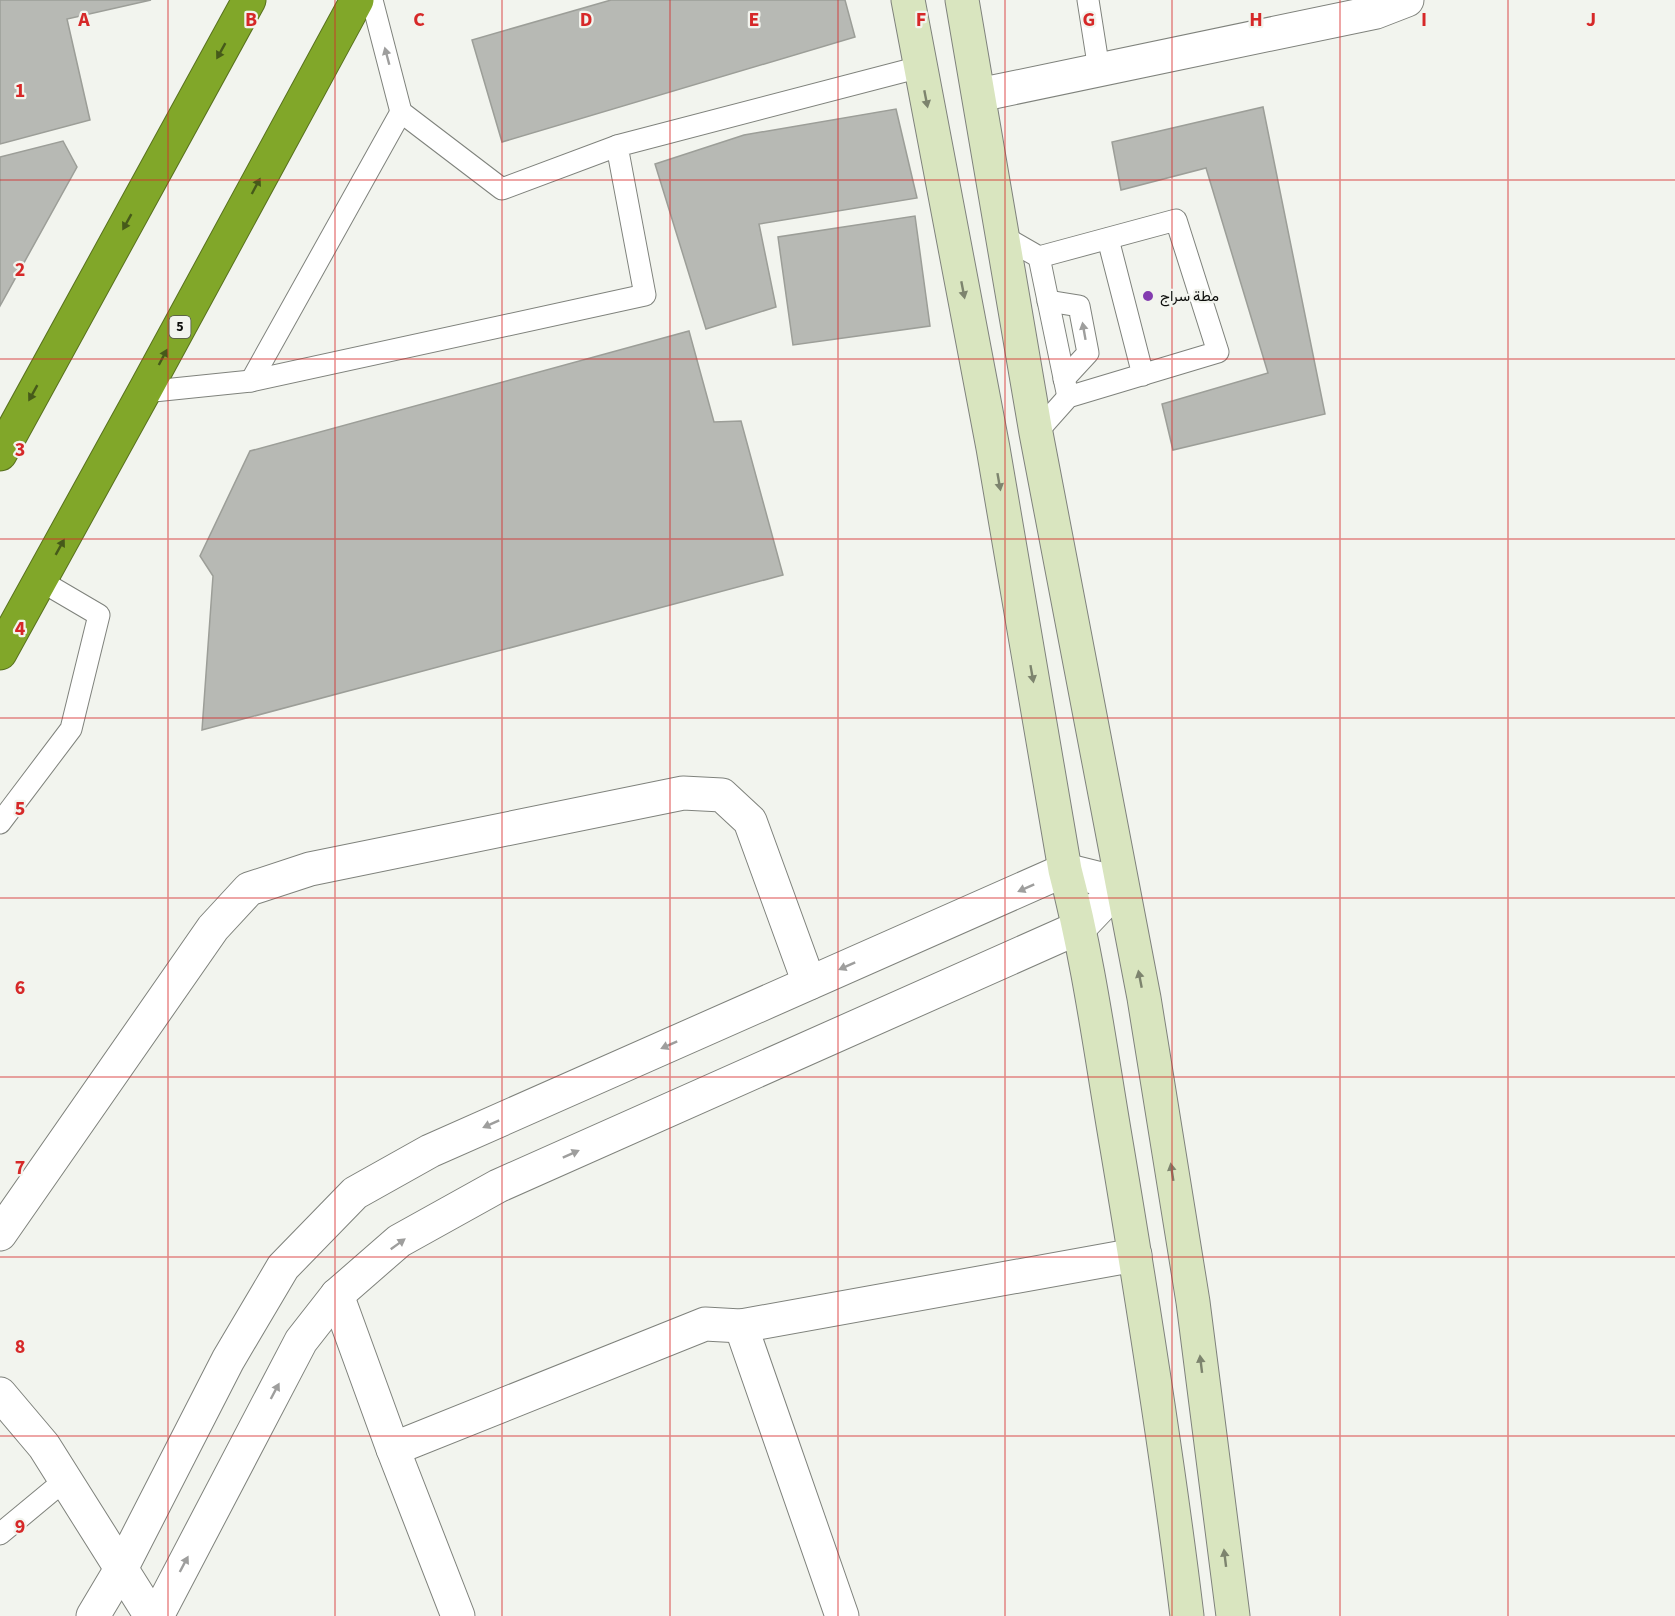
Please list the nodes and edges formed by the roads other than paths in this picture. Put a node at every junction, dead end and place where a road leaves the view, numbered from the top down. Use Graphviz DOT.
graph roads {
  1 [pos="249,0"];
  2 [pos="357,0"];
  3 [pos="372,0"];
  4 [pos="908,0"];
  5 [pos="962,0"];
  6 [pos="1088,0"];
  7 [pos="1407,0"];
  8 [pos="1342,9"];
  9 [pos="921,67"];
  10 [pos="1099,70"];
  11 [pos="979,95"];
  12 [pos="401,112"];
  13 [pos="617,146"];
  14 [pos="1004,237"];
  15 [pos="1108,238"];
  16 [pos="1039,257"];
  17 [pos="1048,301"];
  18 [pos="1143,375"];
  19 [pos="251,381"];
  20 [pos="1066,388"];
  21 [pos="144,392"];
  22 [pos="1036,433"];
  23 [pos="0,454"];
  24 [pos="41,581"];
  25 [pos="0,652"];
  26 [pos="0,823"];
  27 [pos="1065,870"];
  28 [pos="1121,884"];
  29 [pos="1080,927"];
  30 [pos="809,983"];
  31 [pos="0,1234"];
  32 [pos="1135,1255"];
  33 [pos="337,1296"];
  34 [pos="741,1326"];
  35 [pos="0,1395"];
  36 [pos="393,1449"];
  37 [pos="65,1480"];
  38 [pos="0,1534"];
  39 [pos="121,1569"];
  40 [pos="93,1616"];
  41 [pos="151,1616"];
  42 [pos="157,1616"];
  43 [pos="458,1616"];
  44 [pos="842,1616"];
  45 [pos="1186,1616"];
  46 [pos="1233,1616"];
  1 -- 23 [label="highway, one-way"];
  21 -- 2 [label="highway, 5, one-way"];
  12 -- 3 [label="lane, one-way"];
  4 -- 9 [label="street"];
  5 -- 11 [label="street"];
  6 -- 10 [label="lane"];
  7 -- 8 [label="street"];
  8 -- 10 [label="street"];
  9 -- 13 [label="lane"];
  9 -- 27 [label="street, one-way"];
  10 -- 11 [label="street"];
  11 -- 14 [label="street"];
  12 -- 13 [label="lane"];
  12 -- 19 [label="lane"];
  13 -- 19 [label="lane"];
  14 -- 16 [label="lane"];
  14 -- 22 [label="street"];
  15 -- 16 [label="lane"];
  15 -- 18 [label="lane"];
  15 -- 18 [label="lane"];
  16 -- 17 [label="lane"];
  17 -- 20 [label="lane"];
  20 -- 17 [label="lane, one-way"];
  18 -- 20 [label="lane"];
  19 -- 21 [label="lane"];
  20 -- 22 [label="lane"];
  24 -- 21 [label="highway, 5, one-way"];
  22 -- 28 [label="street"];
  24 -- 25 [label="highway, 5"];
  24 -- 26 [label="lane"];
  27 -- 28 [label="street"];
  27 -- 29 [label="street"];
  27 -- 30 [label="street, one-way"];
  28 -- 29 [label="street"];
  46 -- 28 [label="street, one-way"];
  29 -- 32 [label="street"];
  33 -- 29 [label="street, one-way"];
  30 -- 31 [label="street"];
  30 -- 39 [label="street, one-way"];
  32 -- 34 [label="street"];
  32 -- 45 [label="street"];
  33 -- 36 [label="street"];
  42 -- 33 [label="street, one-way"];
  34 -- 36 [label="street"];
  34 -- 44 [label="street"];
  35 -- 37 [label="street"];
  36 -- 43 [label="street"];
  37 -- 38 [label="lane"];
  37 -- 39 [label="street"];
  39 -- 40 [label="street"];
  39 -- 41 [label="street"];
}
